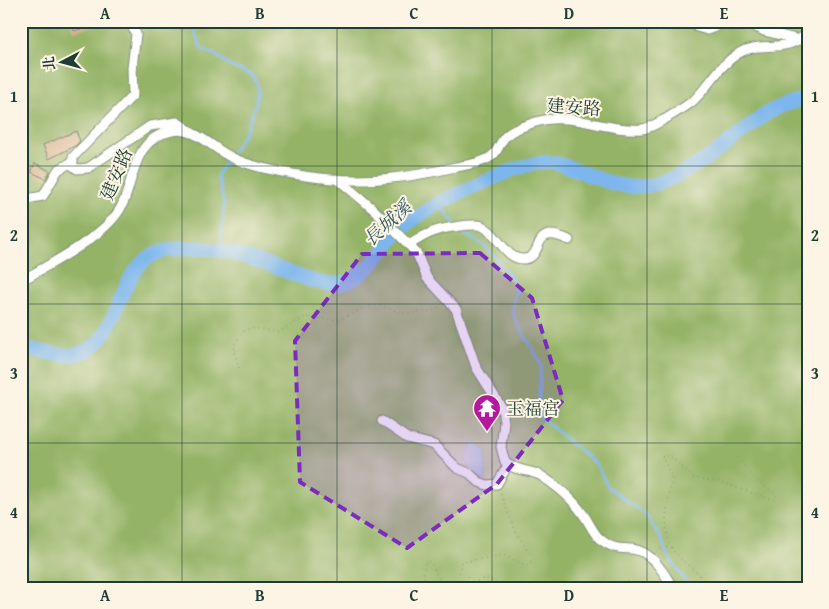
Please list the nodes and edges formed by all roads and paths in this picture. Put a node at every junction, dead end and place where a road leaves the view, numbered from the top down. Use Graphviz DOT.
graph roads {
  1 [pos="129,21"];
  2 [pos="696,21"];
  3 [pos="730,21"];
  4 [pos="743,21"];
  5 [pos="804,37"];
  6 [pos="190,131"];
  7 [pos="72,162"];
  8 [pos="338,180"];
  9 [pos="21,200"];
  10 [pos="569,240"];
  11 [pos="407,243"];
  12 [pos="21,281"];
  13 [pos="446,297"];
  14 [pos="240,368"];
  15 [pos="382,421"];
  16 [pos="736,457"];
  17 [pos="508,465"];
  18 [pos="496,484"];
  19 [pos="700,576"];
  20 [pos="808,581"];
  21 [pos="476,582"];
  22 [pos="427,588"];
  23 [pos="449,588"];
  24 [pos="477,588"];
  25 [pos="497,588"];
  26 [pos="611,588"];
  27 [pos="646,588"];
  28 [pos="673,588"];
  29 [pos="804,588"];
  1 -- 7 [label="street"];
  2 -- 3 [label="street"];
  4 -- 5 [label="street"];
  5 -- 8 [label="street, 建安路"];
  6 -- 7 [label="street"];
  6 -- 8 [label="street, 建安路"];
  6 -- 12 [label="street, 建安路"];
  7 -- 9 [label="street"];
  8 -- 11 [label="street"];
  10 -- 11 [label="street"];
  11 -- 13 [label="street"];
  13 -- 14 [label="path"];
  13 -- 17 [label="street"];
  15 -- 18 [label="street"];
  16 -- 19 [label="path"];
  17 -- 18 [label="street"];
  17 -- 28 [label="street"];
  18 -- 21 [label="path"];
  20 -- 29 [label="street"];
  21 -- 24 [label="path"];
  21 -- 25 [label="path"];
  22 -- 23 [label="path"];
  26 -- 27 [label="path"];
}
